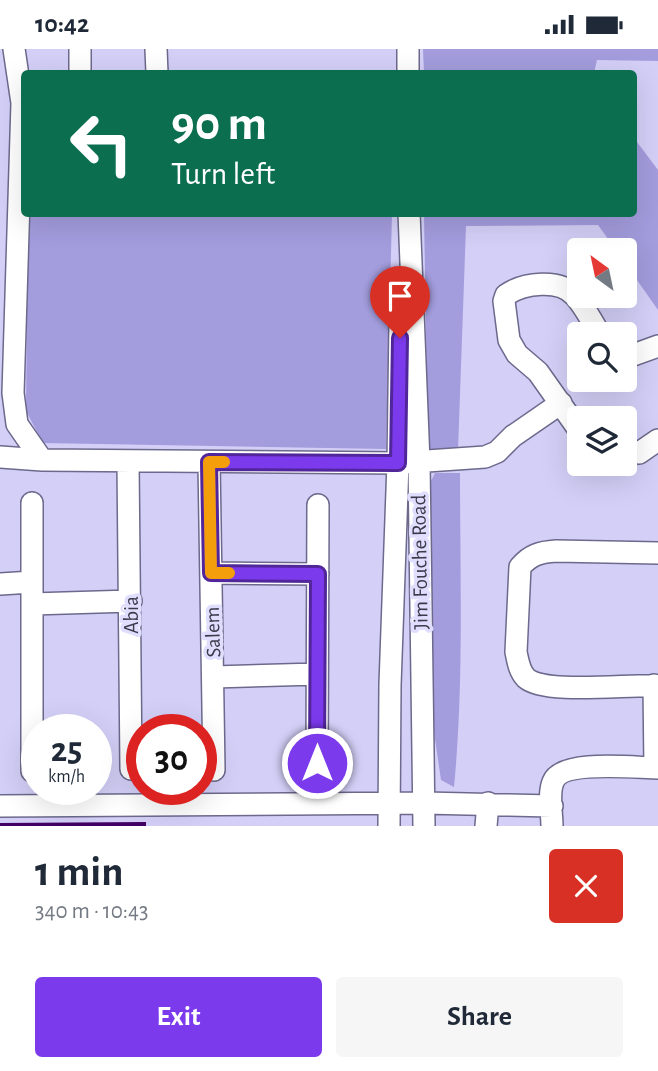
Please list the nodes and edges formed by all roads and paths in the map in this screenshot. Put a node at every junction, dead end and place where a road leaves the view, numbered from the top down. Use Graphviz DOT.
graph roads {
  1 [pos="14,49"];
  2 [pos="80,49"];
  3 [pos="156,49"];
  4 [pos="408,49"];
  5 [pos="80,70"];
  6 [pos="157,70"];
  7 [pos="408,70"];
  8 [pos="21,91"];
  9 [pos="21,112"];
  10 [pos="10,163"];
  11 [pos="403,217"];
  12 [pos="409,217"];
  13 [pos="592,322"];
  14 [pos="658,346"];
  15 [pos="637,354"];
  16 [pos="561,403"];
  17 [pos="567,412"];
  18 [pos="658,440"];
  19 [pos="639,453"];
  20 [pos="0,457"];
  21 [pos="42,460"];
  22 [pos="128,461"];
  23 [pos="209,462"];
  24 [pos="409,462"];
  25 [pos="32,503"];
  26 [pos="318,505"];
  27 [pos="658,553"];
  28 [pos="211,573"];
  29 [pos="318,574"];
  30 [pos="32,582"];
  31 [pos="0,584"];
  32 [pos="131,601"];
  33 [pos="32,604"];
  34 [pos="317,674"];
  35 [pos="214,677"];
  36 [pos="656,686"];
  37 [pos="32,714"];
  38 [pos="131,714"];
  39 [pos="214,714"];
  40 [pos="317,763"];
  41 [pos="657,768"];
  42 [pos="390,803"];
  43 [pos="425,803"];
  44 [pos="488,803"];
  45 [pos="0,806"];
  46 [pos="552,816"];
  47 [pos="389,826"];
  48 [pos="424,826"];
  49 [pos="486,826"];
  1 -- 8 [label="street"];
  2 -- 5 [label="street"];
  3 -- 6 [label="street"];
  4 -- 7 [label="street"];
  9 -- 10 [label="street"];
  10 -- 21 [label="street"];
  11 -- 24 [label="street, Jim Fouche Road"];
  12 -- 24 [label="street, Jim Fouche Road"];
  13 -- 16 [label="street"];
  14 -- 15 [label="street"];
  16 -- 17 [label="street"];
  16 -- 24 [label="street"];
  18 -- 19 [label="street"];
  20 -- 21 [label="street"];
  21 -- 22 [label="street"];
  22 -- 23 [label="street"];
  22 -- 32 [label="street, Abia"];
  23 -- 24 [label="street"];
  23 -- 28 [label="street, Salem"];
  24 -- 42 [label="street, Jim Fouche Road"];
  24 -- 43 [label="street, Jim Fouche Road"];
  25 -- 30 [label="street"];
  26 -- 29 [label="street"];
  27 -- 36 [label="street"];
  28 -- 29 [label="street"];
  28 -- 35 [label="street, Salem"];
  29 -- 34 [label="street"];
  30 -- 31 [label="street"];
  30 -- 33 [label="street"];
  32 -- 33 [label="street"];
  32 -- 38 [label="street, Abia"];
  33 -- 37 [label="street"];
  34 -- 35 [label="street, Salem"];
  34 -- 40 [label="street"];
  35 -- 39 [label="street, Salem"];
  36 -- 41 [label="street"];
  41 -- 46 [label="street"];
  42 -- 43 [label="street"];
  42 -- 45 [label="street"];
  42 -- 47 [label="street, Jim Fouche Road"];
  43 -- 44 [label="street"];
  43 -- 48 [label="street, Jim Fouche Road"];
  44 -- 46 [label="street"];
  44 -- 49 [label="street"];
}
